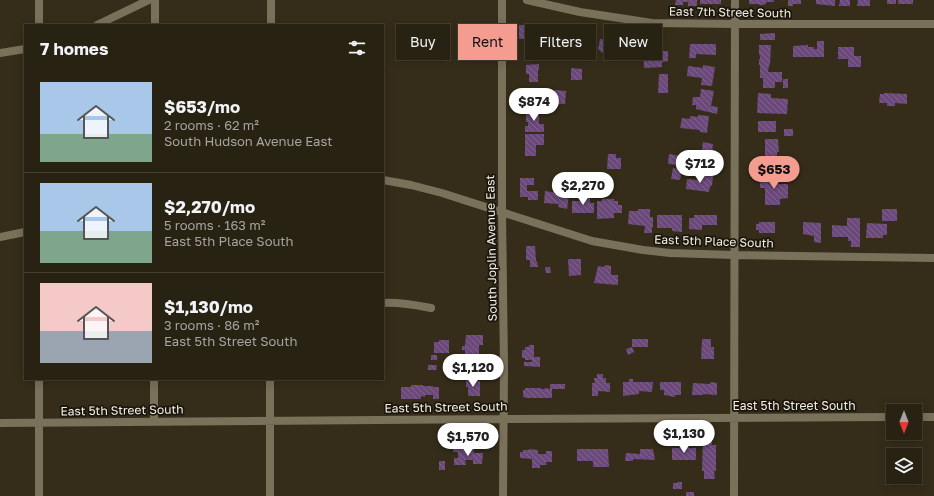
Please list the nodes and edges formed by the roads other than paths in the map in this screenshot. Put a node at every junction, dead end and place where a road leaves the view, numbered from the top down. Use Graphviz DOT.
graph roads {
  1 [pos="39,0"];
  2 [pos="149,0"];
  3 [pos="155,0"];
  4 [pos="271,0"];
  5 [pos="502,0"];
  6 [pos="527,0"];
  7 [pos="735,0"];
  8 [pos="39,24"];
  9 [pos="99,24"];
  10 [pos="155,24"];
  11 [pos="271,24"];
  12 [pos="735,24"];
  13 [pos="934,24"];
  14 [pos="24,49"];
  15 [pos="0,53"];
  16 [pos="384,180"];
  17 [pos="502,211"];
  18 [pos="24,232"];
  19 [pos="0,237"];
  20 [pos="734,255"];
  21 [pos="934,258"];
  22 [pos="384,303"];
  23 [pos="431,308"];
  24 [pos="39,380"];
  25 [pos="154,380"];
  26 [pos="270,380"];
  27 [pos="886,417"];
  28 [pos="922,417"];
  29 [pos="934,417"];
  30 [pos="735,418"];
  31 [pos="503,419"];
  32 [pos="270,421"];
  33 [pos="154,422"];
  34 [pos="0,423"];
  35 [pos="39,423"];
  36 [pos="39,496"];
  37 [pos="270,496"];
  38 [pos="503,496"];
  39 [pos="734,496"];
  1 -- 8 [label="street"];
  2 -- 9 [label="street"];
  3 -- 10 [label="street"];
  4 -- 11 [label="street"];
  5 -- 17 [label="street, South Joplin Avenue East"];
  6 -- 12 [label="street, East 7th Street South"];
  7 -- 12 [label="street"];
  12 -- 13 [label="street, East 7th Street South"];
  12 -- 20 [label="street"];
  14 -- 15 [label="street"];
  16 -- 17 [label="street, East 5th Place South"];
  17 -- 20 [label="street, East 5th Place South"];
  17 -- 31 [label="street, South Joplin Avenue East"];
  18 -- 19 [label="street"];
  20 -- 21 [label="street, East 5th Place South"];
  20 -- 30 [label="street"];
  22 -- 23 [label="street"];
  24 -- 35 [label="street"];
  25 -- 33 [label="street"];
  26 -- 32 [label="street"];
  27 -- 30 [label="street, East 5th Street South"];
  28 -- 29 [label="street"];
  30 -- 31 [label="street, East 5th Street South"];
  30 -- 39 [label="street"];
  31 -- 32 [label="street, East 5th Street South"];
  31 -- 38 [label="street, South Joplin Avenue East"];
  32 -- 33 [label="street, East 5th Street South"];
  32 -- 37 [label="street"];
  33 -- 35 [label="street, East 5th Street South"];
  34 -- 35 [label="street, East 5th Street South"];
  35 -- 36 [label="street"];
}
